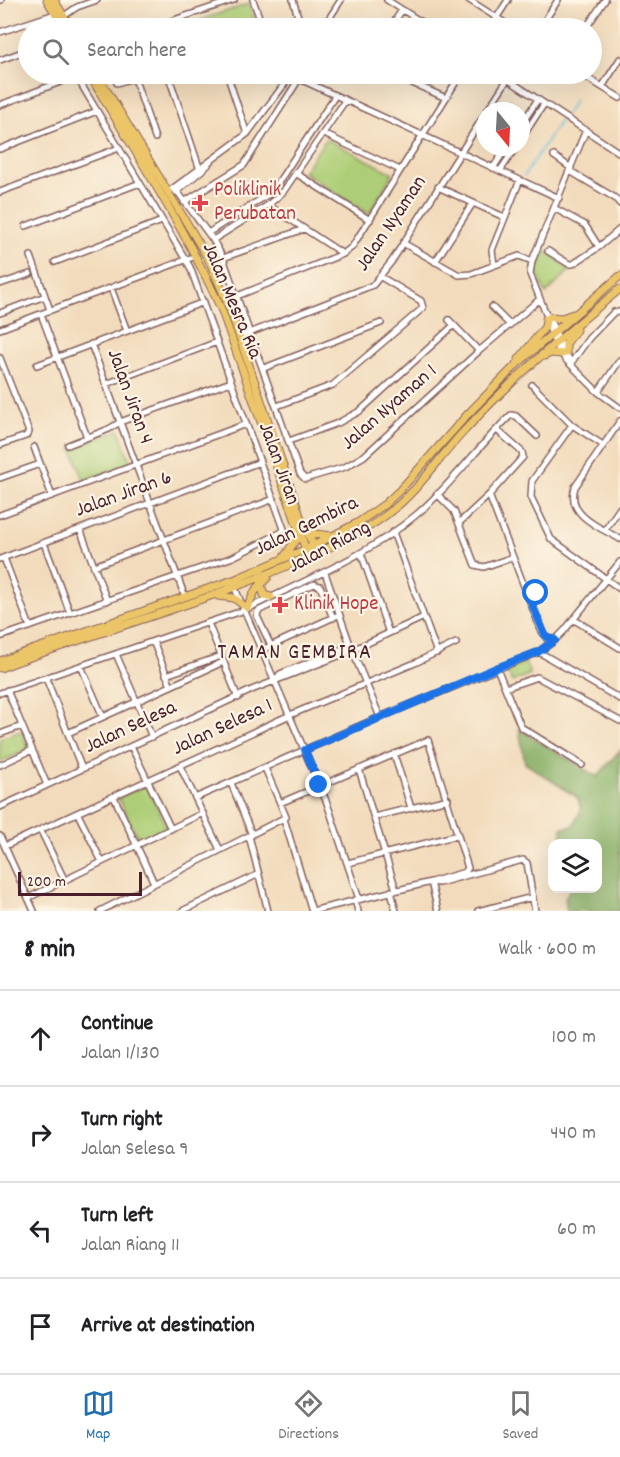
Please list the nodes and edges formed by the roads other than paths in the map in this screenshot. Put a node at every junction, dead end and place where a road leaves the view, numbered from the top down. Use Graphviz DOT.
graph roads {
  1 [pos="46,0"];
  2 [pos="54,0"];
  3 [pos="97,0"];
  4 [pos="234,0"];
  5 [pos="253,0"];
  6 [pos="293,0"];
  7 [pos="341,0"];
  8 [pos="387,0"];
  9 [pos="468,0"];
  10 [pos="508,0"];
  11 [pos="558,0"];
  12 [pos="605,0"];
  13 [pos="402,10"];
  14 [pos="55,14"];
  15 [pos="64,16"];
  16 [pos="43,18"];
  17 [pos="58,18"];
  18 [pos="181,18"];
  19 [pos="259,18"];
  20 [pos="298,18"];
  21 [pos="329,18"];
  22 [pos="397,18"];
  23 [pos="415,18"];
  24 [pos="497,18"];
  25 [pos="546,18"];
  26 [pos="593,18"];
  27 [pos="18,26"];
  28 [pos="0,32"];
  29 [pos="18,54"];
  30 [pos="620,58"];
  31 [pos="0,60"];
  32 [pos="52,84"];
  33 [pos="80,84"];
  34 [pos="95,84"];
  35 [pos="103,84"];
  36 [pos="136,84"];
  37 [pos="171,84"];
  38 [pos="230,84"];
  39 [pos="284,84"];
  40 [pos="296,84"];
  41 [pos="310,84"];
  42 [pos="415,84"];
  43 [pos="455,84"];
  44 [pos="504,84"];
  45 [pos="519,84"];
  46 [pos="597,84"];
  47 [pos="602,87"];
  48 [pos="335,96"];
  49 [pos="446,98"];
  50 [pos="620,98"];
  51 [pos="538,99"];
  52 [pos="345,101"];
  53 [pos="493,102"];
  54 [pos="544,104"];
  55 [pos="0,105"];
  56 [pos="97,111"];
  57 [pos="530,111"];
  58 [pos="530,125"];
  59 [pos="476,128"];
  60 [pos="586,130"];
  61 [pos="247,134"];
  62 [pos="324,134"];
  63 [pos="423,136"];
  64 [pos="154,138"];
  65 [pos="118,148"];
  66 [pos="0,149"];
  67 [pos="459,153"];
  68 [pos="620,153"];
  69 [pos="501,156"];
  70 [pos="510,156"];
  71 [pos="554,156"];
  72 [pos="213,159"];
  73 [pos="199,167"];
  74 [pos="493,168"];
  75 [pos="571,169"];
  76 [pos="400,170"];
  77 [pos="500,171"];
  78 [pos="297,174"];
  79 [pos="520,180"];
  80 [pos="140,183"];
  81 [pos="438,187"];
  82 [pos="156,188"];
  83 [pos="0,192"];
  84 [pos="170,194"];
  85 [pos="559,198"];
  86 [pos="184,202"];
  87 [pos="473,203"];
  88 [pos="620,204"];
  89 [pos="268,205"];
  90 [pos="167,206"];
  91 [pos="554,208"];
  92 [pos="504,218"];
  93 [pos="370,220"];
  94 [pos="162,221"];
  95 [pos="27,226"];
  96 [pos="304,229"];
  97 [pos="620,229"];
  98 [pos="208,233"];
  99 [pos="197,238"];
  100 [pos="213,240"];
  101 [pos="403,243"];
  102 [pos="599,247"];
  103 [pos="548,251"];
  104 [pos="343,254"];
  105 [pos="31,256"];
  106 [pos="196,256"];
  107 [pos="223,258"];
  108 [pos="186,260"];
  109 [pos="209,260"];
  110 [pos="532,261"];
  111 [pos="55,262"];
  112 [pos="435,262"];
  113 [pos="494,265"];
  114 [pos="30,273"];
  115 [pos="620,276"];
  116 [pos="381,277"];
  117 [pos="0,284"];
  118 [pos="111,288"];
  119 [pos="620,289"];
  120 [pos="45,296"];
  121 [pos="237,296"];
  122 [pos="540,299"];
  123 [pos="204,302"];
  124 [pos="492,307"];
  125 [pos="51,310"];
  126 [pos="620,312"];
  127 [pos="0,313"];
  128 [pos="41,314"];
  129 [pos="575,314"];
  130 [pos="547,316"];
  131 [pos="449,320"];
  132 [pos="381,323"];
  133 [pos="580,323"];
  134 [pos="454,325"];
  135 [pos="510,325"];
  136 [pos="0,329"];
  137 [pos="127,331"];
  138 [pos="250,333"];
  139 [pos="553,333"];
  140 [pos="239,338"];
  141 [pos="217,342"];
  142 [pos="557,342"];
  143 [pos="91,344"];
  144 [pos="479,351"];
  145 [pos="564,354"];
  146 [pos="57,357"];
  147 [pos="541,357"];
  148 [pos="0,358"];
  149 [pos="620,360"];
  150 [pos="571,363"];
  151 [pos="517,364"];
  152 [pos="37,365"];
  153 [pos="264,368"];
  154 [pos="231,382"];
  155 [pos="106,384"];
  156 [pos="532,384"];
  157 [pos="598,392"];
  158 [pos="278,406"];
  159 [pos="620,408"];
  160 [pos="620,421"];
  161 [pos="120,422"];
  162 [pos="246,423"];
  163 [pos="572,425"];
  164 [pos="497,430"];
  165 [pos="537,436"];
  166 [pos="87,437"];
  167 [pos="289,441"];
  168 [pos="0,445"];
  169 [pos="68,445"];
  170 [pos="603,445"];
  171 [pos="34,447"];
  172 [pos="260,462"];
  173 [pos="40,464"];
  174 [pos="136,464"];
  175 [pos="0,478"];
  176 [pos="437,494"];
  177 [pos="489,495"];
  178 [pos="52,496"];
  179 [pos="274,499"];
  180 [pos="151,503"];
  181 [pos="620,508"];
  182 [pos="0,515"];
  183 [pos="459,523"];
  184 [pos="301,525"];
  185 [pos="80,529"];
  186 [pos="605,530"];
  187 [pos="393,532"];
  188 [pos="333,536"];
  189 [pos="620,539"];
  190 [pos="164,540"];
  191 [pos="44,543"];
  192 [pos="306,549"];
  193 [pos="315,549"];
  194 [pos="361,553"];
  195 [pos="309,557"];
  196 [pos="513,557"];
  197 [pos="2,558"];
  198 [pos="282,559"];
  199 [pos="620,562"];
  200 [pos="94,566"];
  201 [pos="272,573"];
  202 [pos="326,573"];
  203 [pos="178,576"];
  204 [pos="234,579"];
  205 [pos="606,580"];
  206 [pos="261,584"];
  207 [pos="237,587"];
  208 [pos="620,589"];
  209 [pos="536,593"];
  210 [pos="213,596"];
  211 [pos="185,597"];
  212 [pos="272,597"];
  213 [pos="529,597"];
  214 [pos="107,601"];
  215 [pos="245,608"];
  216 [pos="70,613"];
  217 [pos="339,615"];
  218 [pos="424,617"];
  219 [pos="333,618"];
  220 [pos="573,619"];
  221 [pos="208,622"];
  222 [pos="30,627"];
  223 [pos="389,633"];
  224 [pos="0,637"];
  225 [pos="555,640"];
  226 [pos="153,642"];
  227 [pos="456,643"];
  228 [pos="271,646"];
  229 [pos="620,648"];
  230 [pos="352,650"];
  231 [pos="264,652"];
  232 [pos="538,652"];
  233 [pos="437,653"];
  234 [pos="116,654"];
  235 [pos="222,659"];
  236 [pos="0,662"];
  237 [pos="81,666"];
  238 [pos="0,668"];
  239 [pos="496,668"];
  240 [pos="166,675"];
  241 [pos="46,678"];
  242 [pos="275,680"];
  243 [pos="366,684"];
  244 [pos="171,686"];
  245 [pos="505,688"];
  246 [pos="7,690"];
  247 [pos="0,693"];
  248 [pos="238,698"];
  249 [pos="620,699"];
  250 [pos="136,702"];
  251 [pos="290,715"];
  252 [pos="103,717"];
  253 [pos="380,717"];
  254 [pos="620,721"];
  255 [pos="22,726"];
  256 [pos="68,733"];
  257 [pos="0,734"];
  258 [pos="152,737"];
  259 [pos="131,746"];
  260 [pos="32,750"];
  261 [pos="305,750"];
  262 [pos="394,754"];
  263 [pos="0,765"];
  264 [pos="582,765"];
  265 [pos="180,766"];
  266 [pos="265,768"];
  267 [pos="82,769"];
  268 [pos="359,769"];
  269 [pos="147,782"];
  270 [pos="231,783"];
  271 [pos="47,785"];
  272 [pos="319,785"];
  273 [pos="114,797"];
  274 [pos="195,798"];
  275 [pos="447,799"];
  276 [pos="280,803"];
  277 [pos="0,807"];
  278 [pos="411,808"];
  279 [pos="202,813"];
  280 [pos="78,814"];
  281 [pos="374,817"];
  282 [pos="285,818"];
  283 [pos="171,828"];
  284 [pos="41,831"];
  285 [pos="458,835"];
  286 [pos="0,836"];
  287 [pos="250,836"];
  288 [pos="5,846"];
  289 [pos="136,846"];
  290 [pos="220,850"];
  291 [pos="385,854"];
  292 [pos="102,862"];
  293 [pos="348,863"];
  294 [pos="259,874"];
  295 [pos="65,881"];
  296 [pos="430,882"];
  297 [pos="154,883"];
  298 [pos="394,890"];
  299 [pos="533,897"];
  300 [pos="28,898"];
  301 [pos="357,899"];
  302 [pos="104,910"];
  303 [pos="34,911"];
  304 [pos="182,911"];
  305 [pos="267,911"];
  306 [pos="312,911"];
  307 [pos="358,911"];
  308 [pos="396,911"];
  309 [pos="438,911"];
  310 [pos="478,911"];
  311 [pos="535,911"];
  1 -- 14 [label="main road"];
  2 -- 15 [label="main road"];
  3 -- 15 [label="street"];
  4 -- 18 [label="street"];
  5 -- 19 [label="street"];
  6 -- 20 [label="street"];
  7 -- 21 [label="street"];
  8 -- 13 [label="street"];
  9 -- 24 [label="street"];
  10 -- 24 [label="street"];
  11 -- 25 [label="street"];
  12 -- 26 [label="street"];
  13 -- 22 [label="street"];
  13 -- 23 [label="street"];
  14 -- 16 [label="street"];
  14 -- 17 [label="main road"];
  27 -- 28 [label="street"];
  29 -- 31 [label="street"];
  30 -- 47 [label="street"];
  32 -- 55 [label="street"];
  33 -- 56 [label="street, Jalan Jiran"];
  34 -- 82 [label="main road, Jalan Mesra Ria"];
  35 -- 84 [label="main road, Jalan Mesra Ria"];
  36 -- 64 [label="street"];
  37 -- 73 [label="street"];
  38 -- 61 [label="street"];
  39 -- 61 [label="street"];
  40 -- 86 [label="street"];
  41 -- 48 [label="street"];
  42 -- 49 [label="street"];
  43 -- 49 [label="street"];
  44 -- 53 [label="street, Jalan Nyaman"];
  45 -- 51 [label="street"];
  46 -- 47 [label="street"];
  47 -- 50 [label="street"];
  48 -- 52 [label="street"];
  48 -- 98 [label="street"];
  49 -- 63 [label="street"];
  51 -- 54 [label="street"];
  51 -- 57 [label="street"];
  52 -- 62 [label="street"];
  52 -- 63 [label="street"];
  54 -- 58 [label="street"];
  54 -- 60 [label="street"];
  56 -- 65 [label="street, Jalan Jiran"];
  56 -- 66 [label="street"];
  59 -- 67 [label="street, Jalan Nyaman"];
  60 -- 68 [label="street"];
  60 -- 75 [label="street"];
  61 -- 72 [label="street"];
  62 -- 76 [label="street"];
  62 -- 78 [label="street"];
  63 -- 67 [label="street"];
  63 -- 76 [label="street"];
  65 -- 80 [label="street, Jalan Jiran"];
  65 -- 83 [label="street"];
  67 -- 74 [label="street"];
  67 -- 81 [label="street, Jalan Nyaman"];
  69 -- 74 [label="street"];
  70 -- 77 [label="street"];
  71 -- 75 [label="street"];
  72 -- 73 [label="street"];
  72 -- 84 [label="street"];
  73 -- 84 [label="street"];
  74 -- 77 [label="street"];
  75 -- 85 [label="street"];
  75 -- 88 [label="street"];
  76 -- 93 [label="street"];
  77 -- 79 [label="street"];
  78 -- 89 [label="street"];
  78 -- 93 [label="street"];
  79 -- 85 [label="street"];
  79 -- 92 [label="street"];
  80 -- 94 [label="street, Jalan Jiran"];
  80 -- 95 [label="street"];
  81 -- 87 [label="street"];
  81 -- 101 [label="street, Jalan Nyaman"];
  82 -- 84 [label="main road"];
  82 -- 90 [label="main road, Jalan Mesra Ria"];
  84 -- 86 [label="street, Jalan Nyaman 1"];
  84 -- 90 [label="main road"];
  84 -- 99 [label="main road, Jalan Mesra Ria"];
  85 -- 91 [label="street"];
  86 -- 98 [label="street, Jalan Nyaman 1"];
  87 -- 92 [label="street"];
  87 -- 112 [label="street"];
  89 -- 96 [label="street"];
  89 -- 100 [label="street"];
  90 -- 106 [label="main road, Jalan Mesra Ria"];
  91 -- 102 [label="street"];
  91 -- 110 [label="street"];
  92 -- 113 [label="street"];
  93 -- 104 [label="street"];
  94 -- 108 [label="street, Jalan Jiran"];
  94 -- 111 [label="street"];
  96 -- 104 [label="street"];
  96 -- 107 [label="street"];
  97 -- 102 [label="street"];
  98 -- 100 [label="street, Jalan Nyaman 1"];
  99 -- 106 [label="main road"];
  99 -- 109 [label="main road, Jalan Mesra Ria"];
  100 -- 107 [label="street, Jalan Nyaman 1"];
  101 -- 112 [label="street"];
  101 -- 116 [label="street, Jalan Nyaman"];
  102 -- 103 [label="street"];
  104 -- 121 [label="street"];
  105 -- 120 [label="street"];
  106 -- 108 [label="street"];
  106 -- 109 [label="main road"];
  106 -- 184 [label="main road, Jalan Mesra Ria"];
  107 -- 121 [label="street, Jalan Nyaman 1"];
  108 -- 118 [label="street"];
  108 -- 123 [label="street, Jalan Jiran"];
  109 -- 140 [label="main road, Jalan Mesra Ria"];
  110 -- 113 [label="street"];
  110 -- 122 [label="street"];
  112 -- 113 [label="street"];
  114 -- 117 [label="street"];
  115 -- 129 [label="main road, Jalan Gembira"];
  116 -- 138 [label="street, Jalan Nyaman"];
  116 -- 158 [label="street"];
  118 -- 125 [label="street"];
  118 -- 137 [label="street"];
  119 -- 133 [label="main road, Jalan Gembira"];
  120 -- 125 [label="street"];
  120 -- 127 [label="street"];
  121 -- 138 [label="street, Jalan Nyaman 1"];
  122 -- 130 [label="street"];
  122 -- 135 [label="street, Jalan Nyaman 1"];
  123 -- 137 [label="street"];
  123 -- 141 [label="street, Jalan Jiran"];
  124 -- 135 [label="street"];
  125 -- 128 [label="street"];
  126 -- 150 [label="street"];
  128 -- 136 [label="street"];
  128 -- 146 [label="street"];
  129 -- 130 [label="main road"];
  129 -- 139 [label="main road, Jalan Gembira"];
  130 -- 139 [label="street"];
  130 -- 151 [label="main road"];
  131 -- 134 [label="street"];
  132 -- 153 [label="street"];
  133 -- 142 [label="main road, Jalan Gembira"];
  133 -- 145 [label="main road"];
  134 -- 144 [label="street"];
  134 -- 167 [label="street"];
  135 -- 144 [label="street, Jalan Nyaman 1"];
  137 -- 143 [label="street"];
  138 -- 140 [label="street, Jalan Nyaman"];
  138 -- 153 [label="street, Jalan Nyaman 1"];
  139 -- 142 [label="street"];
  139 -- 151 [label="main road, Jalan Gembira"];
  140 -- 184 [label="main road, Jalan Mesra Ria"];
  141 -- 154 [label="street, Jalan Jiran"];
  141 -- 155 [label="street"];
  142 -- 145 [label="street"];
  142 -- 147 [label="main road, Jalan Gembira"];
  143 -- 146 [label="street"];
  143 -- 155 [label="street, Jalan Jiran 4"];
  144 -- 167 [label="street, Jalan Nyaman 1"];
  145 -- 147 [label="main road"];
  145 -- 150 [label="street"];
  146 -- 152 [label="street"];
  146 -- 166 [label="street"];
  147 -- 193 [label="main road, Jalan Gembira"];
  148 -- 168 [label="street"];
  149 -- 157 [label="street"];
  150 -- 157 [label="street"];
  151 -- 188 [label="main road, Jalan Gembira"];
  153 -- 158 [label="street, Jalan Nyaman 1"];
  154 -- 161 [label="street"];
  154 -- 162 [label="street, Jalan Jiran"];
  155 -- 161 [label="street, Jalan Jiran 4"];
  156 -- 163 [label="street"];
  157 -- 159 [label="street"];
  158 -- 167 [label="street, Jalan Nyaman 1"];
  160 -- 170 [label="street"];
  161 -- 166 [label="street"];
  161 -- 174 [label="street, Jalan Jiran 4"];
  162 -- 172 [label="street, Jalan Jiran"];
  162 -- 174 [label="street"];
  163 -- 170 [label="street"];
  163 -- 205 [label="street"];
  164 -- 165 [label="street"];
  164 -- 176 [label="street, Jalan Riang"];
  164 -- 177 [label="street"];
  166 -- 169 [label="street"];
  170 -- 186 [label="street"];
  171 -- 173 [label="street"];
  172 -- 179 [label="street, Jalan Jiran"];
  172 -- 180 [label="street, Jalan Jiran 6"];
  173 -- 175 [label="street"];
  173 -- 178 [label="street"];
  174 -- 178 [label="street"];
  174 -- 180 [label="street, Jalan Jiran 4"];
  176 -- 183 [label="street"];
  176 -- 187 [label="street, Jalan Riang"];
  177 -- 183 [label="street"];
  177 -- 196 [label="street"];
  178 -- 182 [label="street"];
  179 -- 190 [label="street"];
  179 -- 203 [label="street, Jalan Jiran"];
  180 -- 185 [label="street, Jalan Jiran 6"];
  180 -- 190 [label="street, Jalan Jiran 4"];
  181 -- 186 [label="street"];
  183 -- 196 [label="street"];
  184 -- 188 [label="main road"];
  184 -- 192 [label="main road, Jalan Mesra Ria"];
  184 -- 193 [label="main road, Jalan Mesra Ria"];
  184 -- 198 [label="main road"];
  185 -- 191 [label="street, Jalan Jiran 6"];
  185 -- 200 [label="street"];
  186 -- 189 [label="street"];
  187 -- 194 [label="street, Jalan Riang"];
  187 -- 218 [label="street"];
  188 -- 193 [label="main road, Jalan Gembira"];
  190 -- 200 [label="street"];
  190 -- 203 [label="street, Jalan Jiran 4"];
  191 -- 197 [label="street, Jalan Jiran 6"];
  191 -- 216 [label="street"];
  192 -- 193 [label="main road, Jalan Gembira"];
  192 -- 195 [label="main road, Jalan Mesra Ria"];
  192 -- 198 [label="main road, Jalan Gembira"];
  193 -- 195 [label="main road, Jalan Gembira"];
  194 -- 202 [label="street, Jalan Riang"];
  194 -- 223 [label="street"];
  195 -- 201 [label="main road, Jalan Gembira"];
  196 -- 213 [label="street"];
  197 -- 222 [label="street"];
  198 -- 204 [label="main road, Jalan Gembira"];
  199 -- 205 [label="street"];
  200 -- 214 [label="street"];
  201 -- 206 [label="main road"];
  201 -- 207 [label="main road, Jalan Gembira"];
  202 -- 212 [label="street, Jalan Riang"];
  202 -- 217 [label="street"];
  202 -- 230 [label="street"];
  203 -- 211 [label="street, Jalan Jiran 4"];
  203 -- 214 [label="street, Jalan Jiran"];
  204 -- 207 [label="street"];
  204 -- 211 [label="main road, Jalan Gembira"];
  205 -- 208 [label="street"];
  205 -- 220 [label="street"];
  206 -- 212 [label="main road"];
  206 -- 215 [label="main road"];
  207 -- 210 [label="main road, Jalan Gembira"];
  207 -- 215 [label="street"];
  209 -- 213 [label="street"];
  210 -- 215 [label="main road"];
  210 -- 238 [label="main road, Jalan Gembira"];
  211 -- 236 [label="main road, Jalan Gembira"];
  212 -- 215 [label="street, Jalan Riang"];
  213 -- 225 [label="street"];
  214 -- 216 [label="street, Jalan Jiran"];
  215 -- 221 [label="street, Jalan Riang"];
  215 -- 231 [label="street"];
  216 -- 222 [label="street, Jalan Jiran"];
  217 -- 219 [label="street"];
  217 -- 230 [label="street"];
  218 -- 223 [label="street, Jalan Selesa"];
  218 -- 233 [label="street"];
  219 -- 228 [label="street"];
  219 -- 228 [label="street"];
  220 -- 225 [label="street"];
  220 -- 229 [label="street"];
  221 -- 226 [label="street, Jalan Riang"];
  221 -- 235 [label="street"];
  222 -- 224 [label="street, Jalan Jiran"];
  223 -- 230 [label="street, Jalan Selesa"];
  225 -- 232 [label="street"];
  226 -- 234 [label="street, Jalan Riang"];
  226 -- 240 [label="street"];
  227 -- 233 [label="street, Jalan Selesa 1"];
  228 -- 231 [label="street"];
  230 -- 242 [label="street, Jalan Selesa"];
  230 -- 243 [label="street"];
  231 -- 242 [label="street"];
  232 -- 239 [label="street"];
  232 -- 249 [label="street"];
  233 -- 243 [label="street, Jalan Selesa 1"];
  234 -- 237 [label="street, Jalan Riang"];
  234 -- 250 [label="street"];
  235 -- 240 [label="street"];
  235 -- 244 [label="street"];
  235 -- 248 [label="street"];
  237 -- 241 [label="street, Jalan Riang"];
  237 -- 252 [label="street"];
  239 -- 245 [label="street"];
  239 -- 253 [label="street"];
  240 -- 244 [label="street"];
  241 -- 246 [label="street, Jalan Riang"];
  241 -- 256 [label="street"];
  242 -- 248 [label="street, Jalan Selesa"];
  242 -- 251 [label="street"];
  243 -- 251 [label="street, Jalan Selesa 1"];
  243 -- 253 [label="street"];
  244 -- 250 [label="street"];
  245 -- 254 [label="street"];
  245 -- 264 [label="street"];
  246 -- 247 [label="street, Jalan Riang"];
  246 -- 255 [label="street"];
  248 -- 258 [label="street, Jalan Selesa"];
  250 -- 252 [label="street"];
  250 -- 258 [label="street"];
  251 -- 261 [label="street"];
  251 -- 265 [label="street, Jalan Selesa 1"];
  252 -- 256 [label="street"];
  253 -- 261 [label="street"];
  255 -- 257 [label="street"];
  255 -- 260 [label="street"];
  256 -- 267 [label="street"];
  258 -- 259 [label="street, Jalan Selesa"];
  259 -- 267 [label="street, Jalan Selesa"];
  259 -- 269 [label="street"];
  260 -- 263 [label="street"];
  260 -- 271 [label="street"];
  261 -- 266 [label="street"];
  261 -- 272 [label="street"];
  262 -- 268 [label="street"];
  262 -- 275 [label="street"];
  262 -- 278 [label="street"];
  265 -- 269 [label="street, Jalan Selesa 1"];
  265 -- 274 [label="street"];
  266 -- 270 [label="street"];
  266 -- 276 [label="street"];
  267 -- 271 [label="street, Jalan Selesa"];
  268 -- 272 [label="street"];
  268 -- 281 [label="street"];
  269 -- 273 [label="street, Jalan Selesa 1"];
  269 -- 283 [label="street"];
  270 -- 274 [label="street"];
  270 -- 287 [label="street"];
  271 -- 277 [label="street, Jalan Selesa"];
  272 -- 276 [label="street"];
  272 -- 293 [label="street"];
  273 -- 280 [label="street, Jalan Selesa 1"];
  273 -- 289 [label="street"];
  274 -- 279 [label="street"];
  275 -- 278 [label="street"];
  275 -- 285 [label="street"];
  276 -- 282 [label="street"];
  278 -- 281 [label="street"];
  279 -- 283 [label="street"];
  279 -- 290 [label="street"];
  280 -- 284 [label="street, Jalan Selesa 1"];
  280 -- 292 [label="street"];
  281 -- 291 [label="street"];
  282 -- 287 [label="street"];
  282 -- 306 [label="street"];
  283 -- 289 [label="street"];
  284 -- 288 [label="street, Jalan Selesa 1"];
  284 -- 295 [label="street"];
  285 -- 291 [label="street"];
  285 -- 296 [label="street"];
  286 -- 288 [label="street"];
  287 -- 290 [label="street"];
  287 -- 294 [label="street"];
  288 -- 300 [label="street"];
  289 -- 292 [label="street"];
  289 -- 297 [label="street"];
  290 -- 297 [label="street"];
  291 -- 293 [label="street"];
  291 -- 298 [label="street"];
  292 -- 295 [label="street"];
  293 -- 301 [label="street"];
  294 -- 304 [label="street"];
  294 -- 305 [label="street"];
  295 -- 300 [label="street"];
  296 -- 298 [label="street"];
  296 -- 299 [label="street"];
  296 -- 309 [label="street"];
  297 -- 302 [label="street"];
  298 -- 301 [label="street"];
  298 -- 308 [label="street"];
  299 -- 310 [label="street"];
  299 -- 311 [label="street"];
  300 -- 303 [label="street"];
  301 -- 306 [label="street"];
  301 -- 307 [label="street"];
}
